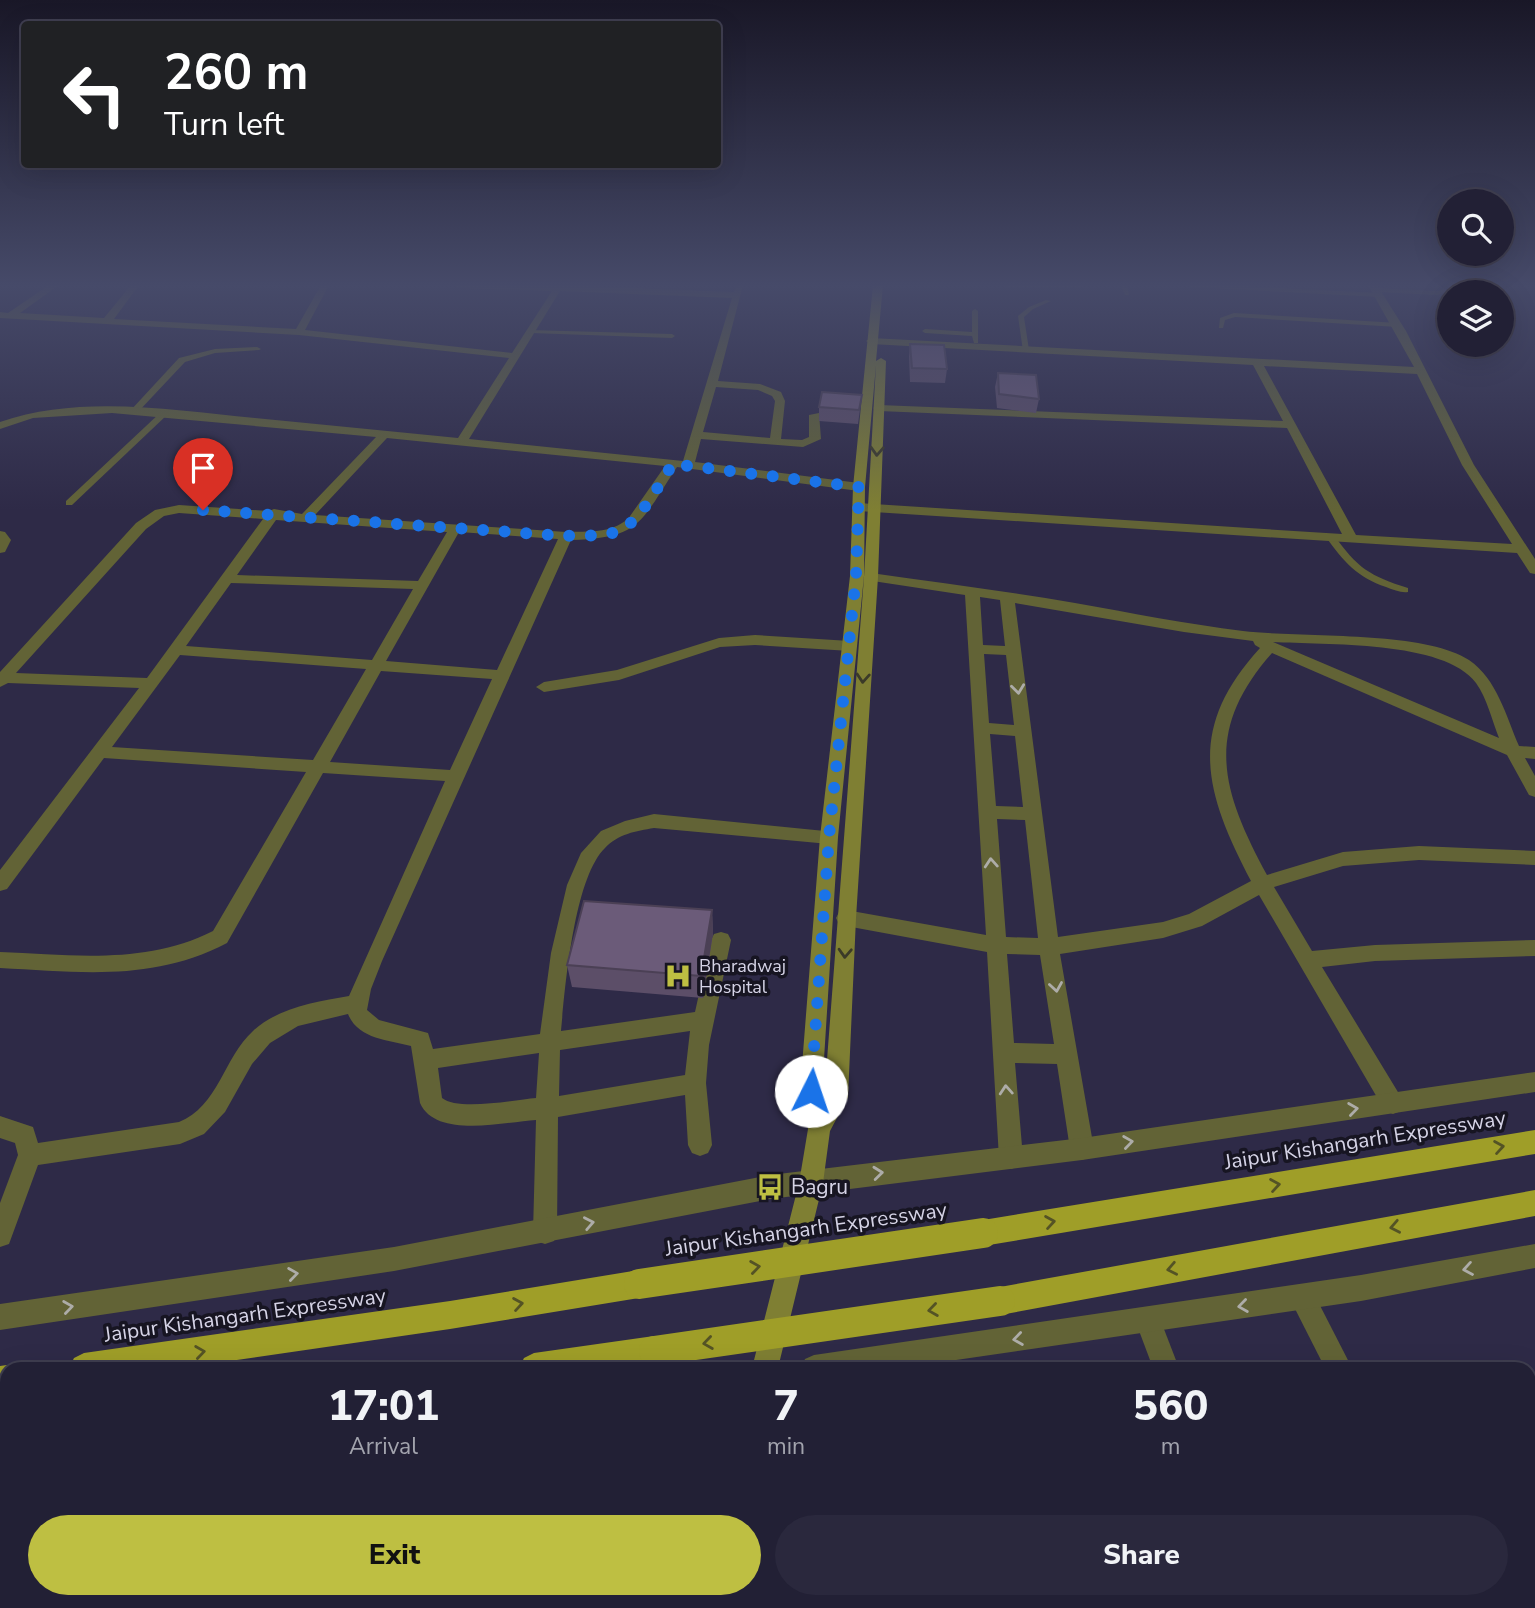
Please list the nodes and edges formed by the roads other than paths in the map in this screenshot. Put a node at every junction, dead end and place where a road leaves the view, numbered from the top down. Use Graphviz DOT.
graph roads {
  1 [pos="182,360"];
  2 [pos="512,360"];
  3 [pos="718,360"];
  4 [pos="874,360"];
  5 [pos="877,360"];
  6 [pos="1219,360"];
  7 [pos="1416,360"];
  8 [pos="1257,362"];
  9 [pos="1421,371"];
  10 [pos="711,384"];
  11 [pos="879,408"];
  12 [pos="134,411"];
  13 [pos="164,414"];
  14 [pos="815,415"];
  15 [pos="1290,425"];
  16 [pos="0,426"];
  17 [pos="384,435"];
  18 [pos="697,435"];
  19 [pos="461,443"];
  20 [pos="775,443"];
  21 [pos="673,464"];
  22 [pos="688,465"];
  23 [pos="859,487"];
  24 [pos="69,503"];
  25 [pos="866,507"];
  26 [pos="274,513"];
  27 [pos="307,516"];
  28 [pos="456,527"];
  29 [pos="0,536"];
  30 [pos="566,536"];
  31 [pos="1331,537"];
  32 [pos="1351,538"];
  33 [pos="0,549"];
  34 [pos="1522,549"];
  35 [pos="1535,570"];
  36 [pos="871,578"];
  37 [pos="227,579"];
  38 [pos="422,585"];
  39 [pos="972,590"];
  40 [pos="1405,590"];
  41 [pos="1007,597"];
  42 [pos="1247,636"];
  43 [pos="850,646"];
  44 [pos="1270,646"];
  45 [pos="976,649"];
  46 [pos="176,650"];
  47 [pos="1013,651"];
  48 [pos="376,666"];
  49 [pos="502,675"];
  50 [pos="2,680"];
  51 [pos="152,683"];
  52 [pos="544,687"];
  53 [pos="981,729"];
  54 [pos="1023,731"];
  55 [pos="1513,751"];
  56 [pos="99,752"];
  57 [pos="1535,754"];
  58 [pos="319,766"];
  59 [pos="456,776"];
  60 [pos="1535,791"];
  61 [pos="987,812"];
  62 [pos="1033,814"];
  63 [pos="829,837"];
  64 [pos="1535,858"];
  65 [pos="1264,883"];
  66 [pos="0,884"];
  67 [pos="846,918"];
  68 [pos="721,940"];
  69 [pos="996,945"];
  70 [pos="1049,947"];
  71 [pos="1535,948"];
  72 [pos="0,960"];
  73 [pos="1307,960"];
  74 [pos="358,1003"];
  75 [pos="703,1020"];
  76 [pos="551,1043"];
  77 [pos="1004,1053"];
  78 [pos="1066,1054"];
  79 [pos="426,1060"];
  80 [pos="1535,1082"];
  81 [pos="695,1083"];
  82 [pos="1393,1104"];
  83 [pos="549,1108"];
  84 [pos="0,1127"];
  85 [pos="819,1129"];
  86 [pos="1535,1142"];
  87 [pos="700,1145"];
  88 [pos="1082,1149"];
  89 [pos="30,1155"];
  90 [pos="1011,1158"];
  91 [pos="810,1183"];
  92 [pos="1535,1203"];
  93 [pos="545,1232"];
  94 [pos="0,1236"];
  95 [pos="1535,1256"];
  96 [pos="639,1284"];
  97 [pos="1302,1297"];
  98 [pos="1000,1301"];
  99 [pos="0,1317"];
  100 [pos="1148,1320"];
  101 [pos="654,1351"];
  102 [pos="125,1362"];
  103 [pos="576,1362"];
  104 [pos="766,1362"];
  105 [pos="856,1362"];
  106 [pos="1164,1362"];
  107 [pos="1336,1362"];
  1 -- 12 [label="lane"];
  2 -- 19 [label="street"];
  3 -- 10 [label="street"];
  4 -- 23 [label="main road"];
  5 -- 11 [label="main road"];
  6 -- 8 [label="street"];
  7 -- 9 [label="street"];
  8 -- 9 [label="street"];
  8 -- 15 [label="street"];
  9 -- 34 [label="street"];
  10 -- 18 [label="street"];
  10 -- 20 [label="street"];
  11 -- 15 [label="street"];
  11 -- 25 [label="main road, one-way"];
  12 -- 13 [label="street"];
  12 -- 16 [label="street"];
  13 -- 17 [label="street"];
  13 -- 24 [label="lane"];
  14 -- 20 [label="street"];
  15 -- 32 [label="street"];
  17 -- 19 [label="street"];
  17 -- 27 [label="street"];
  18 -- 20 [label="street"];
  18 -- 22 [label="street"];
  19 -- 21 [label="street"];
  21 -- 22 [label="street"];
  21 -- 30 [label="street"];
  22 -- 23 [label="street"];
  23 -- 25 [label="main road"];
  25 -- 31 [label="street"];
  25 -- 36 [label="main road"];
  25 -- 43 [label="main road"];
  26 -- 27 [label="street"];
  26 -- 37 [label="street"];
  26 -- 50 [label="street"];
  27 -- 28 [label="street"];
  28 -- 30 [label="street"];
  28 -- 38 [label="street"];
  29 -- 33 [label="street"];
  30 -- 49 [label="street"];
  31 -- 32 [label="street"];
  31 -- 40 [label="lane"];
  32 -- 34 [label="street"];
  34 -- 35 [label="street"];
  36 -- 39 [label="street"];
  36 -- 67 [label="main road, one-way"];
  37 -- 38 [label="street"];
  37 -- 46 [label="street"];
  38 -- 48 [label="street"];
  39 -- 41 [label="street"];
  39 -- 45 [label="street"];
  41 -- 42 [label="street"];
  41 -- 47 [label="street"];
  42 -- 44 [label="street"];
  42 -- 55 [label="street"];
  43 -- 52 [label="street"];
  43 -- 63 [label="main road"];
  44 -- 55 [label="street"];
  44 -- 65 [label="street"];
  45 -- 47 [label="street"];
  45 -- 53 [label="street"];
  46 -- 48 [label="street"];
  46 -- 51 [label="street"];
  47 -- 54 [label="street, one-way"];
  48 -- 49 [label="street"];
  48 -- 58 [label="street"];
  49 -- 59 [label="street"];
  50 -- 51 [label="street"];
  51 -- 56 [label="street"];
  53 -- 54 [label="street"];
  53 -- 61 [label="street"];
  54 -- 62 [label="street"];
  55 -- 57 [label="street"];
  55 -- 60 [label="street"];
  56 -- 58 [label="street"];
  56 -- 66 [label="street"];
  58 -- 59 [label="street"];
  58 -- 72 [label="street"];
  59 -- 74 [label="street"];
  61 -- 62 [label="street"];
  69 -- 61 [label="street, one-way"];
  62 -- 70 [label="street"];
  63 -- 76 [label="street"];
  63 -- 85 [label="main road"];
  64 -- 65 [label="street"];
  65 -- 70 [label="street"];
  65 -- 73 [label="street"];
  67 -- 69 [label="street"];
  67 -- 85 [label="main road, one-way"];
  68 -- 75 [label="street"];
  69 -- 70 [label="street"];
  69 -- 77 [label="street"];
  70 -- 78 [label="street, one-way"];
  71 -- 73 [label="street"];
  73 -- 82 [label="street"];
  74 -- 79 [label="street"];
  74 -- 89 [label="street"];
  75 -- 76 [label="street"];
  75 -- 81 [label="street"];
  76 -- 79 [label="street"];
  76 -- 83 [label="street"];
  77 -- 78 [label="street"];
  90 -- 77 [label="street, one-way"];
  78 -- 88 [label="street"];
  79 -- 83 [label="street"];
  80 -- 82 [label="street"];
  81 -- 83 [label="street"];
  81 -- 87 [label="street"];
  88 -- 82 [label="street, one-way"];
  83 -- 93 [label="street"];
  84 -- 89 [label="street"];
  85 -- 91 [label="main road"];
  96 -- 86 [label="highway, Jaipur Kishangarh Expressway, one-way, bridge"];
  88 -- 90 [label="street"];
  89 -- 94 [label="street"];
  91 -- 90 [label="street, one-way"];
  93 -- 91 [label="street, one-way"];
  91 -- 104 [label="main road"];
  92 -- 98 [label="highway, one-way"];
  99 -- 93 [label="street, one-way"];
  95 -- 97 [label="street, one-way"];
  102 -- 96 [label="highway, Jaipur Kishangarh Expressway, one-way"];
  97 -- 100 [label="street, one-way"];
  97 -- 107 [label="street"];
  98 -- 101 [label="highway, one-way, bridge"];
  100 -- 105 [label="street, one-way"];
  100 -- 106 [label="street"];
  101 -- 103 [label="highway"];
}
